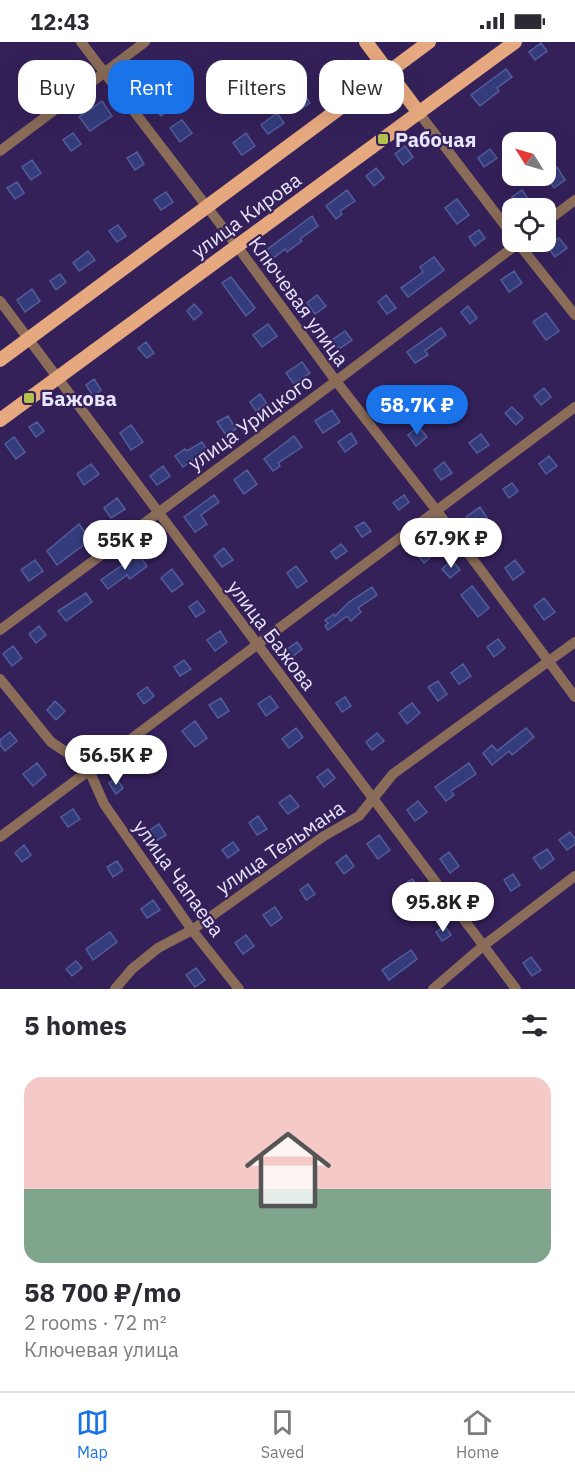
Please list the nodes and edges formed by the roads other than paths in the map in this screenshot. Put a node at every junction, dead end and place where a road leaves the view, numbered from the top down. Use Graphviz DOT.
graph roads {
  1 [pos="81,42"];
  2 [pos="145,42"];
  3 [pos="366,42"];
  4 [pos="429,42"];
  5 [pos="515,42"];
  6 [pos="379,60"];
  7 [pos="404,60"];
  8 [pos="103,72"];
  9 [pos="404,94"];
  10 [pos="418,113"];
  11 [pos="331,114"];
  12 [pos="0,151"];
  13 [pos="575,200"];
  14 [pos="207,206"];
  15 [pos="556,214"];
  16 [pos="502,221"];
  17 [pos="237,246"];
  18 [pos="502,252"];
  19 [pos="526,252"];
  20 [pos="0,301"];
  21 [pos="575,315"];
  22 [pos="28,339"];
  23 [pos="0,360"];
  24 [pos="57,378"];
  25 [pos="336,381"];
  26 [pos="575,407"];
  27 [pos="0,420"];
  28 [pos="437,511"];
  29 [pos="157,513"];
  30 [pos="0,630"];
  31 [pos="575,642"];
  32 [pos="258,645"];
  33 [pos="549,662"];
  34 [pos="0,679"];
  35 [pos="575,697"];
  36 [pos="89,771"];
  37 [pos="373,799"];
  38 [pos="0,837"];
  39 [pos="575,876"];
  40 [pos="192,930"];
  41 [pos="483,946"];
  42 [pos="115,989"];
  43 [pos="239,989"];
  44 [pos="433,989"];
  45 [pos="516,989"];
  1 -- 8 [label="street, Ключевая улица"];
  2 -- 8 [label="street"];
  3 -- 6 [label="main road"];
  4 -- 7 [label="main road, улица Кирова"];
  5 -- 10 [label="main road, улица Кирова"];
  8 -- 12 [label="street"];
  8 -- 14 [label="street, Ключевая улица"];
  9 -- 10 [label="main road"];
  10 -- 16 [label="street"];
  10 -- 17 [label="main road, улица Кирова"];
  11 -- 14 [label="main road, улица Кирова"];
  13 -- 15 [label="street"];
  14 -- 17 [label="street, Ключевая улица"];
  14 -- 22 [label="main road, улица Кирова"];
  17 -- 24 [label="main road, улица Кирова"];
  17 -- 25 [label="street, Ключевая улица"];
  18 -- 25 [label="street, улица Урицкого"];
  19 -- 21 [label="street"];
  20 -- 22 [label="street, улица Бажова"];
  22 -- 23 [label="main road, улица Кирова"];
  22 -- 24 [label="street, улица Бажова"];
  24 -- 27 [label="main road, улица Кирова"];
  24 -- 29 [label="street, улица Бажова"];
  25 -- 28 [label="street, Ключевая улица"];
  25 -- 29 [label="street, улица Урицкого"];
  26 -- 28 [label="street"];
  28 -- 32 [label="street"];
  28 -- 33 [label="street, Ключевая улица"];
  29 -- 30 [label="street, улица Урицкого"];
  29 -- 32 [label="street, улица Бажова"];
  31 -- 33 [label="street, улица Тельмана"];
  32 -- 36 [label="street"];
  32 -- 37 [label="street, улица Бажова"];
  33 -- 35 [label="street, Ключевая улица"];
  33 -- 37 [label="street, улица Тельмана"];
  34 -- 36 [label="street, улица Чапаева"];
  36 -- 38 [label="street"];
  36 -- 40 [label="street, улица Чапаева"];
  37 -- 40 [label="street, улица Тельмана"];
  37 -- 41 [label="street, улица Бажова"];
  39 -- 41 [label="street"];
  40 -- 42 [label="street, улица Тельмана"];
  40 -- 43 [label="street, улица Чапаева"];
  41 -- 44 [label="street"];
  41 -- 45 [label="street, улица Бажова"];
}
